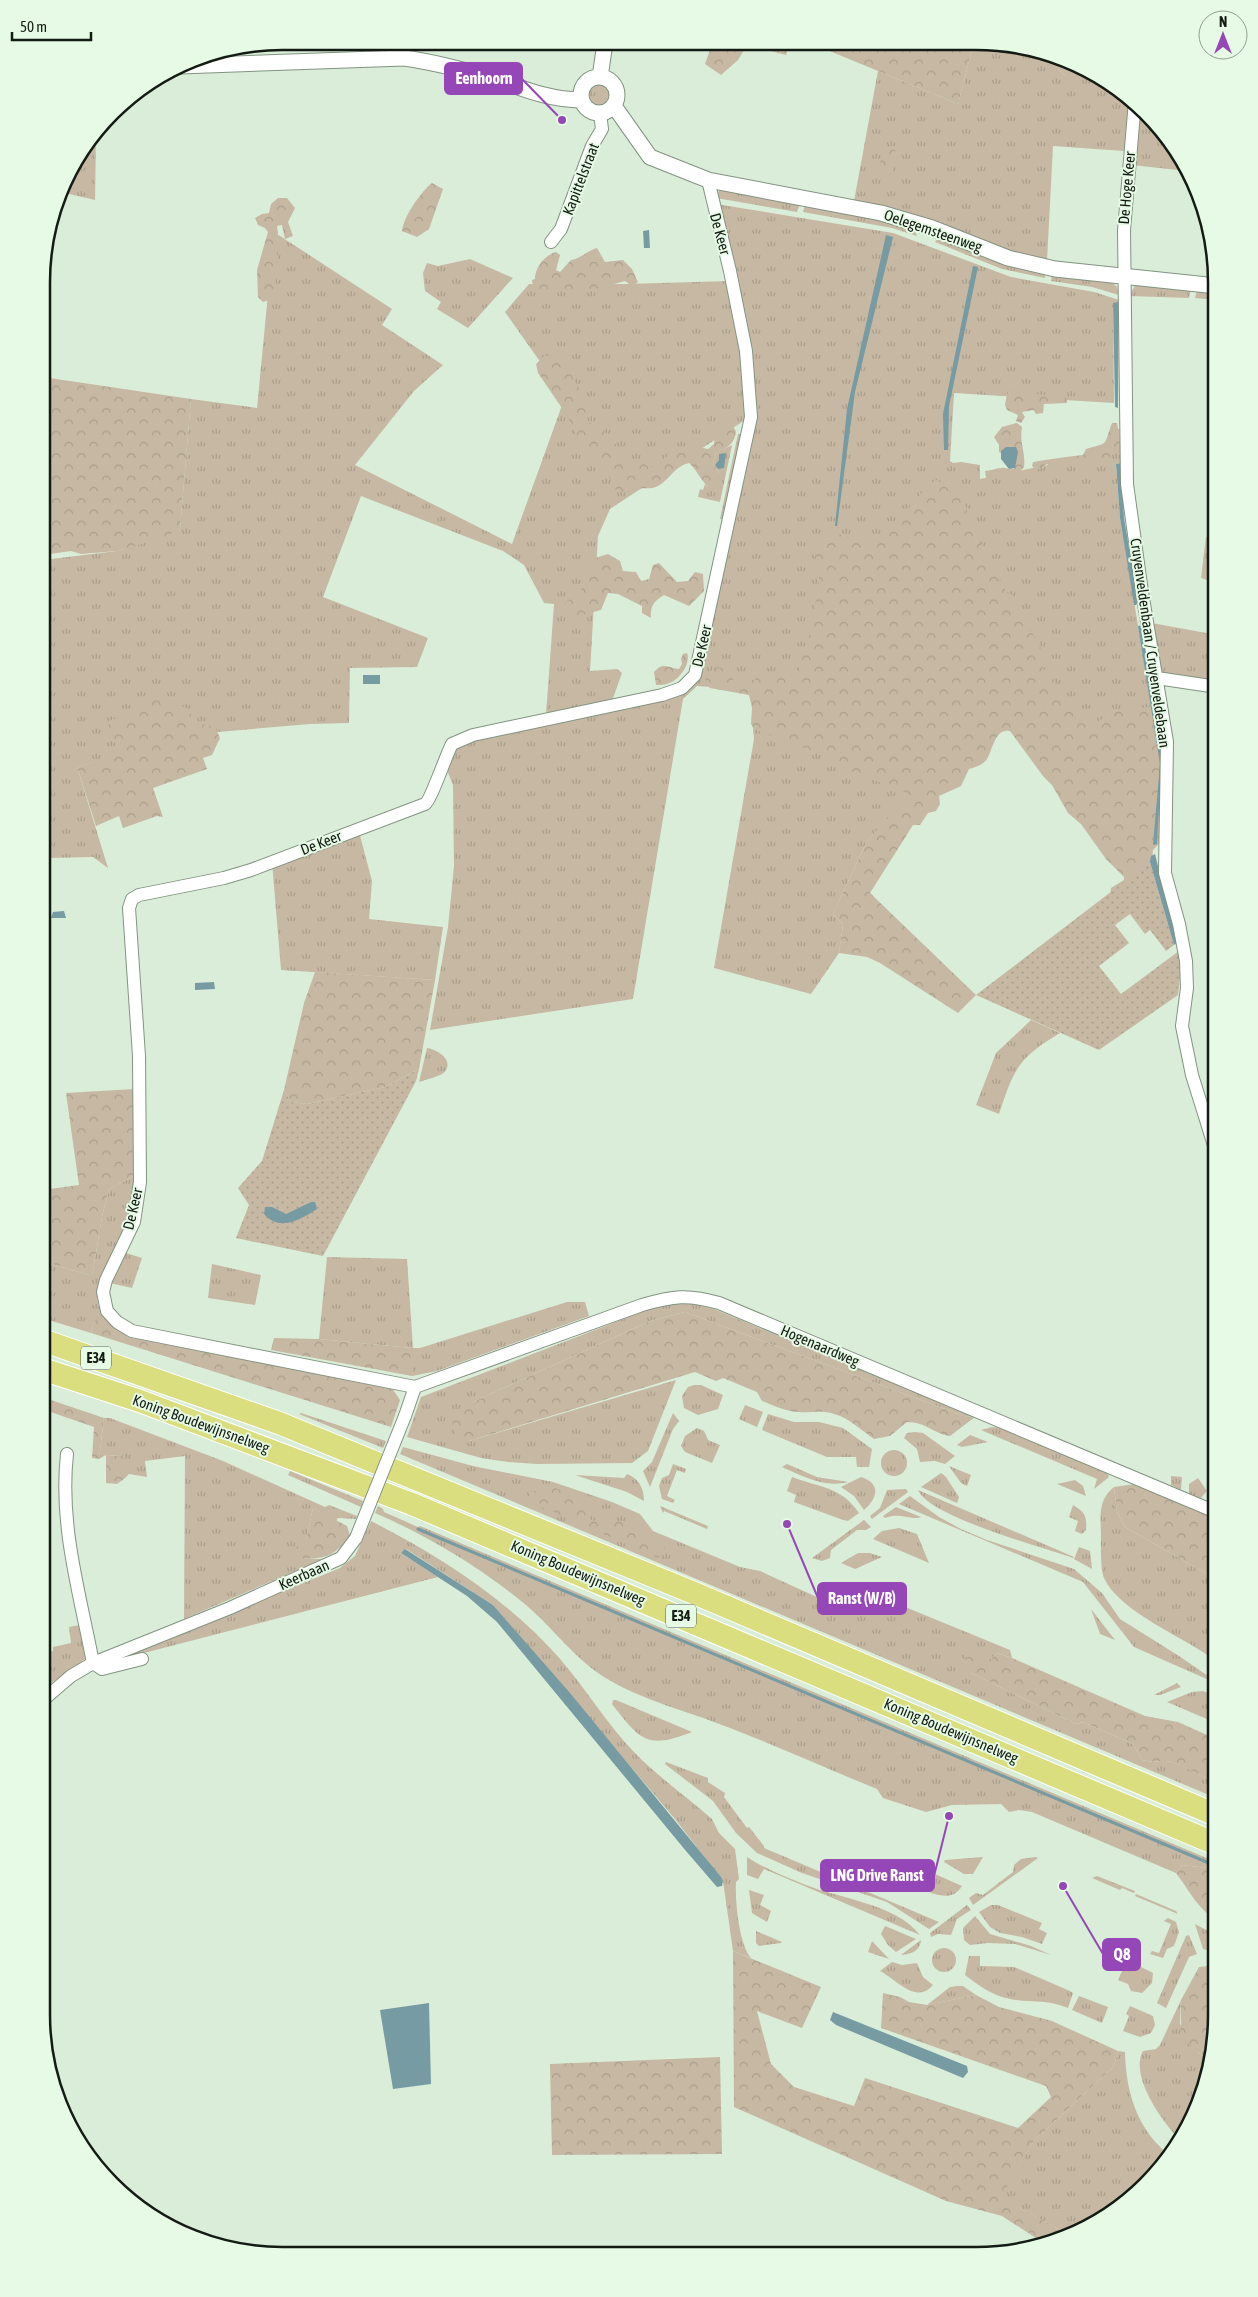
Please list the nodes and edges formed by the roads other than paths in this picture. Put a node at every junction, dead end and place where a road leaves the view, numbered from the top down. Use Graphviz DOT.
graph roads {
  1 [pos="605,50"];
  2 [pos="199,65"];
  3 [pos="600,77"];
  4 [pos="581,94"];
  5 [pos="606,111"];
  6 [pos="1134,112"];
  7 [pos="708,180"];
  8 [pos="551,242"];
  9 [pos="1124,276"];
  10 [pos="1208,285"];
  11 [pos="1157,678"];
  12 [pos="1208,686"];
  13 [pos="1208,1126"];
  14 [pos="50,1343"];
  15 [pos="50,1372"];
  16 [pos="416,1387"];
  17 [pos="67,1454"];
  18 [pos="1208,1509"];
  19 [pos="142,1659"];
  20 [pos="93,1663"];
  21 [pos="50,1694"];
  22 [pos="1208,1812"];
  23 [pos="1208,1841"];
  1 -- 3 [label="street"];
  2 -- 4 [label="street"];
  3 -- 4 [label="street"];
  3 -- 5 [label="street"];
  4 -- 5 [label="street"];
  5 -- 7 [label="street, Oelegemsteenweg"];
  5 -- 8 [label="street, Kapittelstraat"];
  6 -- 9 [label="street, De Hoge Keer"];
  7 -- 9 [label="street, Oelegemsteenweg"];
  7 -- 16 [label="street, De Keer"];
  9 -- 10 [label="street, Oelegemsteenweg"];
  9 -- 11 [label="street, Cruyenveldenbaan / Cruyenveldebaan"];
  11 -- 12 [label="street"];
  11 -- 13 [label="street, Cruyenveldenbaan / Cruyenveldebaan"];
  14 -- 22 [label="highway, Koning Boudewijnsnelweg / E34"];
  15 -- 23 [label="highway, Koning Boudewijnsnelweg / E34"];
  16 -- 18 [label="street, Hogenaardweg"];
  16 -- 20 [label="street, Keerbaan, bridge"];
  17 -- 20 [label="street"];
  19 -- 20 [label="street"];
  20 -- 21 [label="street, Keerbaan"];
}
